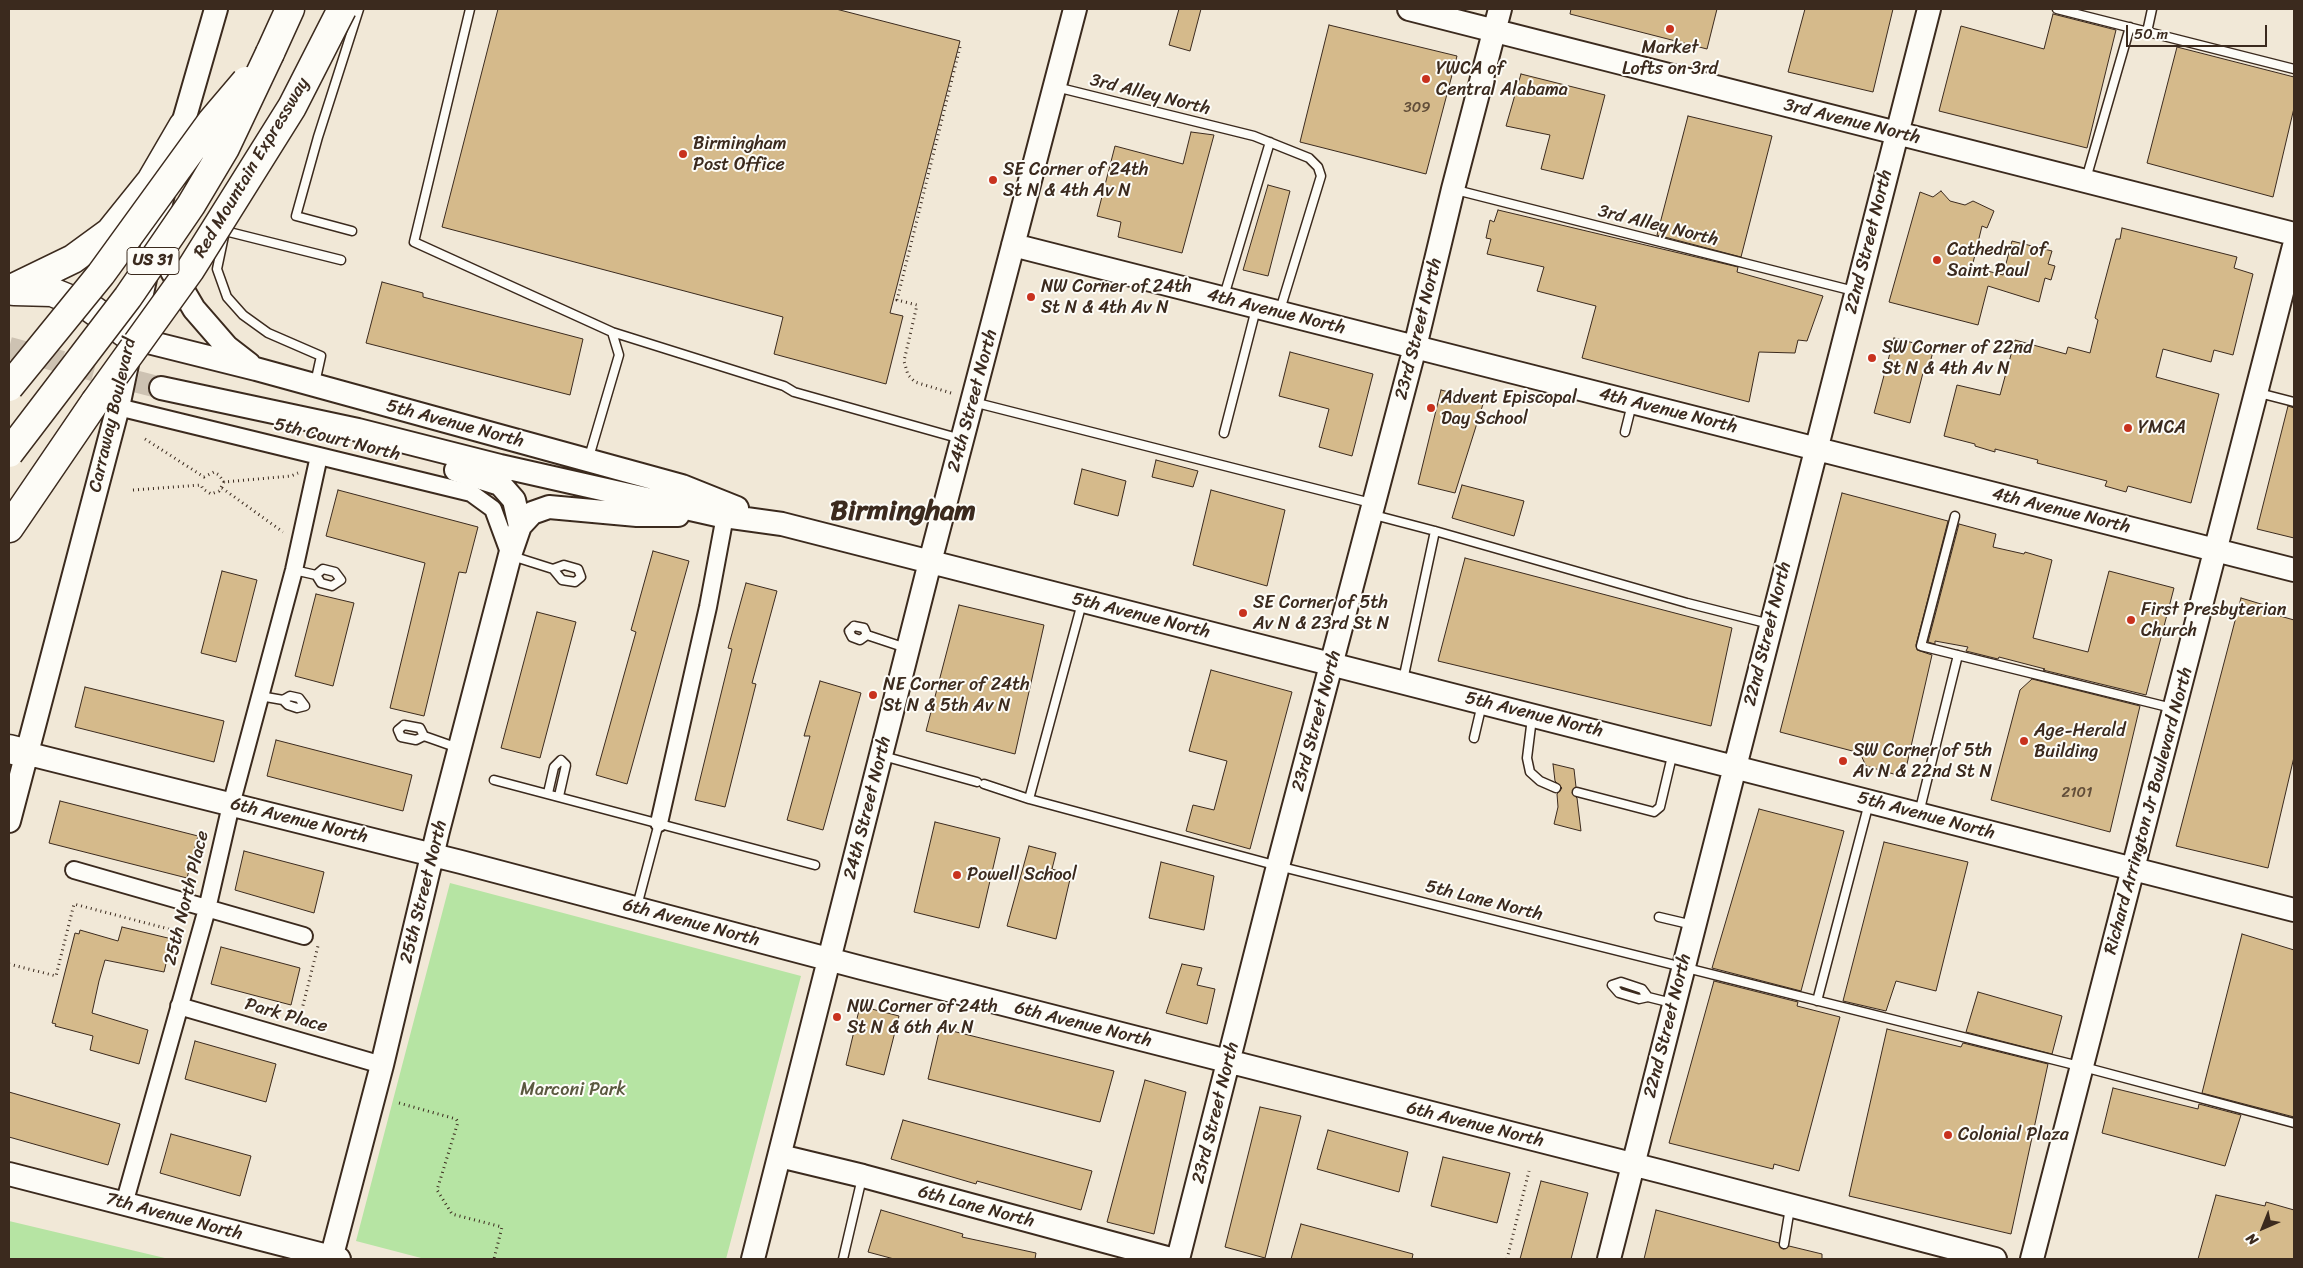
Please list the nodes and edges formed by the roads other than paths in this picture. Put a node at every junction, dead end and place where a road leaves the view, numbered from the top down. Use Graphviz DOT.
graph roads {
  1 [pos="216,9"];
  2 [pos="290,9"];
  3 [pos="342,9"];
  4 [pos="359,9"];
  5 [pos="470,9"];
  6 [pos="1075,9"];
  7 [pos="1409,9"];
  8 [pos="1500,9"];
  9 [pos="1929,9"];
  10 [pos="2058,9"];
  11 [pos="2152,9"];
  12 [pos="2130,28"];
  13 [pos="1494,31"];
  14 [pos="2146,32"];
  15 [pos="270,53"];
  16 [pos="2294,69"];
  17 [pos="1056,88"];
  18 [pos="183,126"];
  19 [pos="1897,134"];
  20 [pos="1270,142"];
  21 [pos="2086,181"];
  22 [pos="1453,189"];
  23 [pos="156,225"];
  24 [pos="352,231"];
  25 [pos="2294,234"];
  26 [pos="1013,245"];
  27 [pos="2294,246"];
  28 [pos="340,260"];
  29 [pos="9,291"];
  30 [pos="1856,292"];
  31 [pos="1224,298"];
  32 [pos="1256,306"];
  33 [pos="1280,312"];
  34 [pos="612,332"];
  35 [pos="132,338"];
  36 [pos="1415,347"];
  37 [pos="256,369"];
  38 [pos="315,385"];
  39 [pos="9,387"];
  40 [pos="2257,392"];
  41 [pos="973,402"];
  42 [pos="1632,402"];
  43 [pos="2294,402"];
  44 [pos="106,405"];
  45 [pos="1625,432"];
  46 [pos="1224,433"];
  47 [pos="963,440"];
  48 [pos="1816,449"];
  49 [pos="9,453"];
  50 [pos="319,456"];
  51 [pos="588,460"];
  52 [pos="1372,509"];
  53 [pos="9,513"];
  54 [pos="721,515"];
  55 [pos="1955,516"];
  56 [pos="773,522"];
  57 [pos="520,526"];
  58 [pos="9,528"];
  59 [pos="1435,531"];
  60 [pos="2217,550"];
  61 [pos="510,555"];
  62 [pos="930,562"];
  63 [pos="553,569"];
  64 [pos="294,570"];
  65 [pos="2294,570"];
  66 [pos="316,575"];
  67 [pos="1083,601"];
  68 [pos="1771,624"];
  69 [pos="867,635"];
  70 [pos="908,649"];
  71 [pos="1958,654"];
  72 [pos="1332,664"];
  73 [pos="1402,682"];
  74 [pos="260,696"];
  75 [pos="283,700"];
  76 [pos="1482,702"];
  77 [pos="2175,709"];
  78 [pos="1532,715"];
  79 [pos="424,736"];
  80 [pos="1474,738"];
  81 [pos="460,749"];
  82 [pos="1673,750"];
  83 [pos="17,751"];
  84 [pos="882,756"];
  85 [pos="1734,766"];
  86 [pos="494,780"];
  87 [pos="1556,788"];
  88 [pos="1577,792"];
  89 [pos="548,793"];
  90 [pos="560,796"];
  91 [pos="1028,799"];
  92 [pos="1869,801"];
  93 [pos="231,805"];
  94 [pos="1918,814"];
  95 [pos="9,821"];
  96 [pos="659,823"];
  97 [pos="432,854"];
  98 [pos="815,865"];
  99 [pos="1278,866"];
  100 [pos="2134,869"];
  101 [pos="74,870"];
  102 [pos="636,908"];
  103 [pos="207,909"];
  104 [pos="2294,910"];
  105 [pos="1659,917"];
  106 [pos="1694,925"];
  107 [pos="304,936"];
  108 [pos="830,960"];
  109 [pos="1683,968"];
  110 [pos="1648,997"];
  111 [pos="1817,1001"];
  112 [pos="1674,1004"];
  113 [pos="179,1006"];
  114 [pos="1228,1062"];
  115 [pos="382,1065"];
  116 [pos="2082,1068"];
  117 [pos="2294,1123"];
  118 [pos="780,1156"];
  119 [pos="1632,1164"];
  120 [pos="9,1174"];
  121 [pos="863,1176"];
  122 [pos="124,1204"];
  123 [pos="1790,1206"];
  124 [pos="1784,1244"];
  125 [pos="334,1259"];
  126 [pos="753,1259"];
  127 [pos="843,1259"];
  128 [pos="1171,1259"];
  129 [pos="1178,1259"];
  130 [pos="1609,1259"];
  131 [pos="1995,1259"];
  132 [pos="2032,1259"];
  1 -- 18 [label="main road, Carraway Boulevard"];
  2 -- 15 [label="highway, Red Mountain Expressway / US 31"];
  3 -- 44 [label="highway, Red Mountain Expressway / US 31, bridge"];
  4 -- 24 [label="lane"];
  5 -- 34 [label="lane"];
  6 -- 17 [label="main road, 24th Street North"];
  7 -- 13 [label="main road, 3rd Avenue North"];
  8 -- 13 [label="main road, 23rd Street North"];
  9 -- 19 [label="main road, 22nd Street North"];
  10 -- 12 [label="lane"];
  11 -- 14 [label="lane"];
  12 -- 14 [label="lane"];
  12 -- 21 [label="lane"];
  13 -- 19 [label="main road, 3rd Avenue North"];
  13 -- 22 [label="main road, 23rd Street North"];
  14 -- 16 [label="lane"];
  15 -- 39 [label="highway, bridge"];
  15 -- 49 [label="highway, Red Mountain Expressway / US 31, bridge"];
  17 -- 20 [label="lane, 3rd Alley North"];
  17 -- 26 [label="main road, 24th Street North"];
  18 -- 23 [label="main road, Carraway Boulevard"];
  18 -- 29 [label="highway"];
  19 -- 21 [label="main road, 3rd Avenue North"];
  19 -- 30 [label="main road, 22nd Street North"];
  20 -- 31 [label="lane"];
  20 -- 33 [label="lane, 3rd Alley North"];
  21 -- 25 [label="main road, 3rd Avenue North"];
  22 -- 30 [label="lane, 3rd Alley North"];
  22 -- 36 [label="main road, 23rd Street North"];
  23 -- 35 [label="main road, Carraway Boulevard"];
  23 -- 37 [label="main road"];
  26 -- 31 [label="main road, 4th Avenue North"];
  26 -- 41 [label="main road, 24th Street North"];
  27 -- 40 [label="main road, Richard Arrington Jr Boulevard North"];
  28 -- 38 [label="lane"];
  29 -- 35 [label="highway"];
  30 -- 48 [label="main road, 22nd Street North"];
  31 -- 32 [label="main road, 4th Avenue North"];
  32 -- 33 [label="main road, 4th Avenue North"];
  32 -- 46 [label="lane"];
  33 -- 36 [label="main road, 4th Avenue North"];
  34 -- 47 [label="lane"];
  34 -- 51 [label="lane"];
  35 -- 37 [label="main road, 5th Avenue North"];
  35 -- 44 [label="main road, Carraway Boulevard"];
  36 -- 42 [label="main road, 4th Avenue North"];
  36 -- 52 [label="main road, 23rd Street North"];
  37 -- 38 [label="main road, 5th Avenue North"];
  38 -- 51 [label="main road, 5th Avenue North"];
  40 -- 43 [label="lane"];
  40 -- 60 [label="main road, Richard Arrington Jr Boulevard North"];
  41 -- 47 [label="main road, 24th Street North"];
  41 -- 52 [label="lane"];
  42 -- 45 [label="lane"];
  42 -- 48 [label="main road, 4th Avenue North"];
  44 -- 50 [label="street, 5th Court North"];
  44 -- 53 [label="highway, Red Mountain Expressway / US 31"];
  44 -- 58 [label="highway"];
  44 -- 83 [label="main road, Carraway Boulevard"];
  47 -- 62 [label="main road, 24th Street North"];
  48 -- 60 [label="main road, 4th Avenue North"];
  48 -- 68 [label="main road, 22nd Street North"];
  50 -- 61 [label="street, 5th Court North"];
  50 -- 64 [label="street, 25th North Place"];
  51 -- 56 [label="main road, 5th Avenue North"];
  52 -- 59 [label="lane"];
  52 -- 72 [label="main road, 23rd Street North"];
  54 -- 56 [label="main road, 5th Avenue North"];
  54 -- 57 [label="main road"];
  54 -- 57 [label="main road, 5th Avenue North"];
  54 -- 96 [label="street"];
  55 -- 71 [label="lane"];
  56 -- 62 [label="main road, 5th Avenue North"];
  57 -- 61 [label="main road, 25th Street North"];
  59 -- 68 [label="lane"];
  59 -- 73 [label="lane"];
  60 -- 65 [label="main road, 4th Avenue North"];
  60 -- 77 [label="main road, Richard Arrington Jr Boulevard North"];
  61 -- 63 [label="lane"];
  61 -- 81 [label="main road, 25th Street North"];
  62 -- 67 [label="main road, 5th Avenue North"];
  62 -- 70 [label="main road, 24th Street North"];
  64 -- 66 [label="lane"];
  64 -- 74 [label="street, 25th North Place"];
  67 -- 72 [label="main road, 5th Avenue North"];
  67 -- 91 [label="lane"];
  68 -- 85 [label="main road, 22nd Street North"];
  69 -- 70 [label="lane"];
  70 -- 84 [label="main road, 24th Street North"];
  71 -- 77 [label="lane"];
  71 -- 94 [label="lane"];
  72 -- 73 [label="main road, 5th Avenue North"];
  72 -- 99 [label="main road, 23rd Street North"];
  73 -- 76 [label="main road, 5th Avenue North"];
  74 -- 75 [label="lane"];
  74 -- 93 [label="street, 25th North Place"];
  76 -- 78 [label="main road, 5th Avenue North"];
  76 -- 80 [label="lane"];
  77 -- 100 [label="main road, Richard Arrington Jr Boulevard North"];
  78 -- 82 [label="main road, 5th Avenue North"];
  78 -- 87 [label="lane"];
  79 -- 81 [label="lane"];
  81 -- 97 [label="main road, 25th Street North"];
  82 -- 85 [label="main road, 5th Avenue North"];
  82 -- 88 [label="lane"];
  83 -- 93 [label="main road, 6th Avenue North"];
  83 -- 95 [label="main road, Carraway Boulevard"];
  84 -- 91 [label="lane, 5th Lane North"];
  84 -- 108 [label="main road, 24th Street North"];
  85 -- 92 [label="main road, 5th Avenue North"];
  85 -- 106 [label="main road, 22nd Street North"];
  86 -- 89 [label="lane"];
  89 -- 90 [label="lane"];
  89 -- 90 [label="lane"];
  90 -- 96 [label="lane"];
  91 -- 99 [label="lane, 5th Lane North"];
  92 -- 94 [label="main road, 5th Avenue North"];
  92 -- 111 [label="lane"];
  93 -- 97 [label="main road, 6th Avenue North"];
  93 -- 103 [label="street, 25th North Place"];
  94 -- 100 [label="main road, 5th Avenue North"];
  96 -- 98 [label="lane"];
  96 -- 102 [label="lane"];
  97 -- 102 [label="main road, 6th Avenue North"];
  97 -- 115 [label="main road, 25th Street North"];
  99 -- 109 [label="lane, 5th Lane North"];
  99 -- 114 [label="main road, 23rd Street North"];
  100 -- 104 [label="main road, 5th Avenue North"];
  100 -- 116 [label="main road, Richard Arrington Jr Boulevard North"];
  101 -- 103 [label="street"];
  102 -- 108 [label="main road, 6th Avenue North"];
  103 -- 107 [label="street"];
  103 -- 113 [label="street, 25th North Place"];
  105 -- 106 [label="lane"];
  106 -- 109 [label="main road, 22nd Street North"];
  108 -- 114 [label="main road, 6th Avenue North"];
  108 -- 118 [label="main road, 24th Street North"];
  109 -- 111 [label="lane, 5th Lane North"];
  109 -- 112 [label="main road, 22nd Street North"];
  110 -- 112 [label="lane"];
  111 -- 116 [label="lane, 5th Lane North"];
  112 -- 119 [label="main road, 22nd Street North"];
  113 -- 115 [label="street, Park Place"];
  113 -- 122 [label="street, 25th North Place"];
  114 -- 119 [label="main road, 6th Avenue North"];
  114 -- 129 [label="main road, 23rd Street North"];
  115 -- 125 [label="main road, 25th Street North"];
  116 -- 117 [label="lane, 5th Lane North"];
  116 -- 132 [label="main road, Richard Arrington Jr Boulevard North"];
  118 -- 121 [label="main road, 6th Lane North"];
  118 -- 126 [label="main road, 24th Street North"];
  119 -- 123 [label="main road, 6th Avenue North"];
  119 -- 130 [label="main road, 22nd Street North"];
  120 -- 122 [label="main road, 7th Avenue North"];
  121 -- 127 [label="lane"];
  121 -- 128 [label="main road, 6th Lane North"];
  122 -- 125 [label="main road, 7th Avenue North"];
  123 -- 124 [label="lane"];
  123 -- 131 [label="main road, 6th Avenue North"];
}
